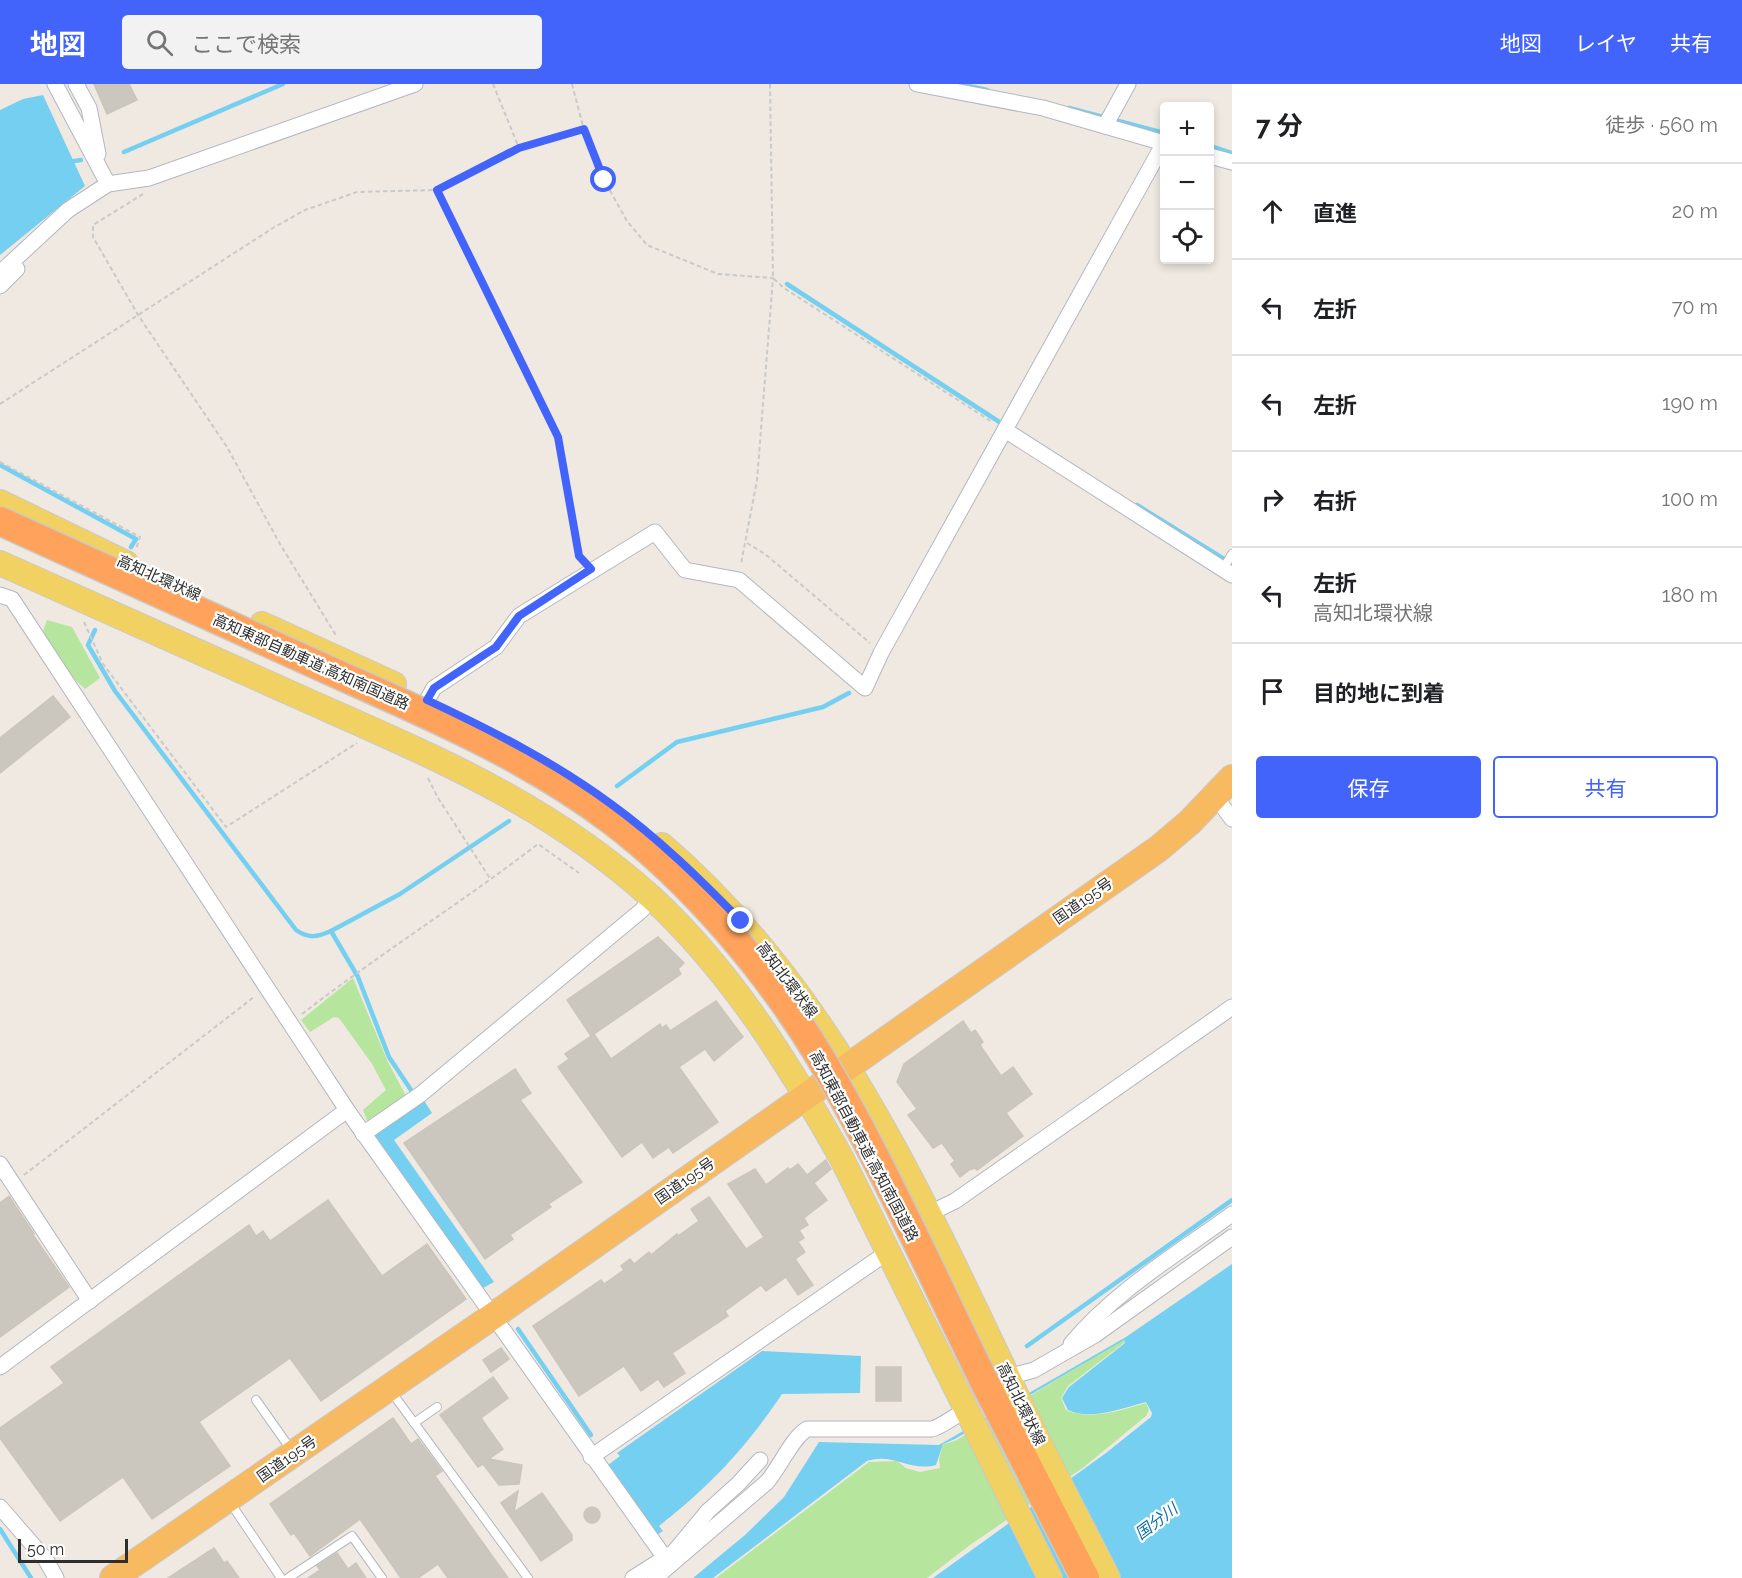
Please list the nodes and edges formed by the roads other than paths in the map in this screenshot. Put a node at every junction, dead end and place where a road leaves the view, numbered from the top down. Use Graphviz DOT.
graph roads {
  1 [pos="56,84"];
  2 [pos="76,84"];
  3 [pos="415,84"];
  4 [pos="917,84"];
  5 [pos="1128,84"];
  6 [pos="1105,126"];
  7 [pos="1160,142"];
  8 [pos="1160,150"];
  9 [pos="1214,157"];
  10 [pos="1232,162"];
  11 [pos="101,169"];
  12 [pos="108,184"];
  13 [pos="68,210"];
  14 [pos="0,273"];
  15 [pos="0,286"];
  16 [pos="1005,430"];
  17 [pos="0,502"];
  18 [pos="0,521"];
  19 [pos="1232,554"];
  20 [pos="9,567"];
  21 [pos="1227,572"];
  22 [pos="6,597"];
  23 [pos="427,700"];
  24 [pos="1224,787"];
  25 [pos="1232,819"];
  26 [pos="651,898"];
  27 [pos="1232,1007"];
  28 [pos="848,1066"];
  29 [pos="806,1095"];
  30 [pos="346,1110"];
  31 [pos="363,1134"];
  32 [pos="0,1164"];
  33 [pos="930,1213"];
  34 [pos="1232,1214"];
  35 [pos="1232,1237"];
  36 [pos="888,1252"];
  37 [pos="90,1301"];
  38 [pos="494,1316"];
  39 [pos="1066,1349"];
  40 [pos="0,1368"];
  41 [pos="1003,1386"];
  42 [pos="389,1389"];
  43 [pos="256,1400"];
  44 [pos="437,1407"];
  45 [pos="966,1411"];
  46 [pos="414,1423"];
  47 [pos="294,1454"];
  48 [pos="591,1457"];
  49 [pos="760,1460"];
  50 [pos="228,1500"];
  51 [pos="0,1507"];
  52 [pos="667,1563"];
  53 [pos="120,1575"];
  54 [pos="56,1578"];
  55 [pos="281,1578"];
  56 [pos="288,1578"];
  57 [pos="382,1578"];
  58 [pos="528,1578"];
  59 [pos="633,1578"];
  60 [pos="655,1578"];
  61 [pos="1050,1578"];
  62 [pos="1076,1578"];
  63 [pos="1085,1578"];
  64 [pos="1108,1578"];
  1 -- 11 [label="street"];
  2 -- 11 [label="street"];
  3 -- 12 [label="street"];
  4 -- 6 [label="street"];
  5 -- 6 [label="street"];
  6 -- 7 [label="street"];
  8 -- 16 [label="street"];
  9 -- 10 [label="street"];
  11 -- 12 [label="street"];
  12 -- 13 [label="street"];
  13 -- 14 [label="street"];
  13 -- 15 [label="street"];
  16 -- 21 [label="street"];
  16 -- 23 [label="street"];
  17 -- 23 [label="main road, 高知北環状線"];
  18 -- 41 [label="highway, 高知東部自動車道;高知南国道路, bridge"];
  19 -- 21 [label="lane"];
  20 -- 22 [label="street"];
  20 -- 26 [label="main road"];
  22 -- 30 [label="street"];
  23 -- 28 [label="main road, 高知北環状線"];
  24 -- 25 [label="street"];
  24 -- 28 [label="highway, 国道195号"];
  26 -- 29 [label="main road"];
  26 -- 31 [label="street"];
  27 -- 33 [label="street"];
  28 -- 29 [label="highway, 国道195号"];
  28 -- 33 [label="main road, 高知北環状線"];
  29 -- 36 [label="main road"];
  29 -- 38 [label="highway, 国道195号"];
  30 -- 31 [label="street"];
  30 -- 37 [label="street"];
  31 -- 38 [label="street"];
  32 -- 37 [label="street"];
  33 -- 41 [label="main road, 高知北環状線"];
  34 -- 39 [label="street"];
  35 -- 39 [label="street"];
  36 -- 45 [label="main road"];
  36 -- 48 [label="street"];
  37 -- 40 [label="street"];
  38 -- 42 [label="highway, 国道195号"];
  38 -- 48 [label="street"];
  39 -- 41 [label="street"];
  41 -- 62 [label="highway"];
  41 -- 63 [label="highway, 高知東部自動車道;高知南国道路"];
  41 -- 64 [label="main road, 高知北環状線"];
  42 -- 46 [label="lane"];
  42 -- 47 [label="highway, 国道195号"];
  43 -- 47 [label="lane"];
  44 -- 46 [label="lane"];
  45 -- 52 [label="street"];
  45 -- 61 [label="main road"];
  46 -- 58 [label="lane"];
  47 -- 50 [label="highway, 国道195号"];
  48 -- 52 [label="street"];
  49 -- 52 [label="street"];
  50 -- 53 [label="highway, 国道195号"];
  50 -- 55 [label="lane"];
  51 -- 54 [label="street"];
  52 -- 59 [label="street"];
  52 -- 60 [label="street"];
  56 -- 57 [label="lane"];
}
